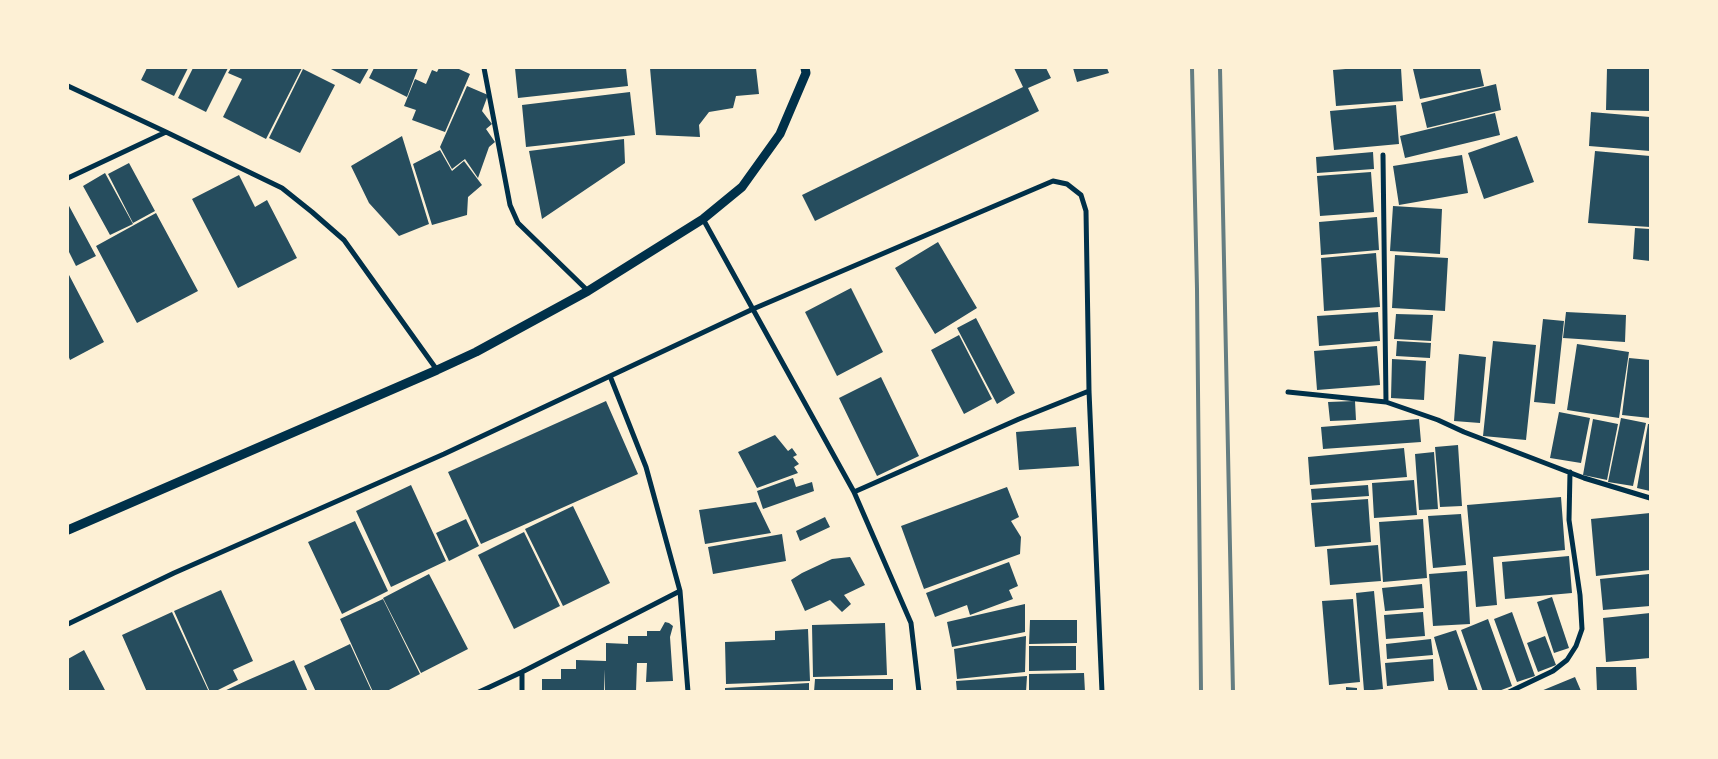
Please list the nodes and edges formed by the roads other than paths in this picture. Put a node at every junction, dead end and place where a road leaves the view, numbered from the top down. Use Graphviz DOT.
graph roads {
  1 [pos="484,68"];
  2 [pos="805,68"];
  3 [pos="68,86"];
  4 [pos="166,132"];
  5 [pos="1383,155"];
  6 [pos="68,178"];
  7 [pos="703,219"];
  8 [pos="588,291"];
  9 [pos="753,309"];
  10 [pos="437,370"];
  11 [pos="610,376"];
  12 [pos="1089,391"];
  13 [pos="1288,392"];
  14 [pos="1386,402"];
  15 [pos="1570,472"];
  16 [pos="854,492"];
  17 [pos="1650,498"];
  18 [pos="68,530"];
  19 [pos="680,591"];
  20 [pos="68,624"];
  21 [pos="522,672"];
  22 [pos="478,692"];
  23 [pos="522,692"];
  24 [pos="688,692"];
  25 [pos="919,692"];
  26 [pos="1102,692"];
  27 [pos="1509,692"];
  1 -- 8 [label="street"];
  2 -- 7 [label="street"];
  3 -- 4 [label="street"];
  4 -- 6 [label="street"];
  4 -- 10 [label="street"];
  5 -- 14 [label="street"];
  7 -- 8 [label="street"];
  7 -- 9 [label="street"];
  8 -- 10 [label="street"];
  9 -- 11 [label="street"];
  9 -- 12 [label="street"];
  9 -- 16 [label="street"];
  10 -- 18 [label="street"];
  11 -- 19 [label="street"];
  11 -- 20 [label="street"];
  12 -- 16 [label="street"];
  12 -- 26 [label="street"];
  13 -- 14 [label="street"];
  14 -- 15 [label="street"];
  15 -- 17 [label="street"];
  15 -- 27 [label="street"];
  16 -- 25 [label="street"];
  19 -- 21 [label="street"];
  19 -- 24 [label="street"];
  21 -- 22 [label="street"];
  21 -- 23 [label="street"];
}
